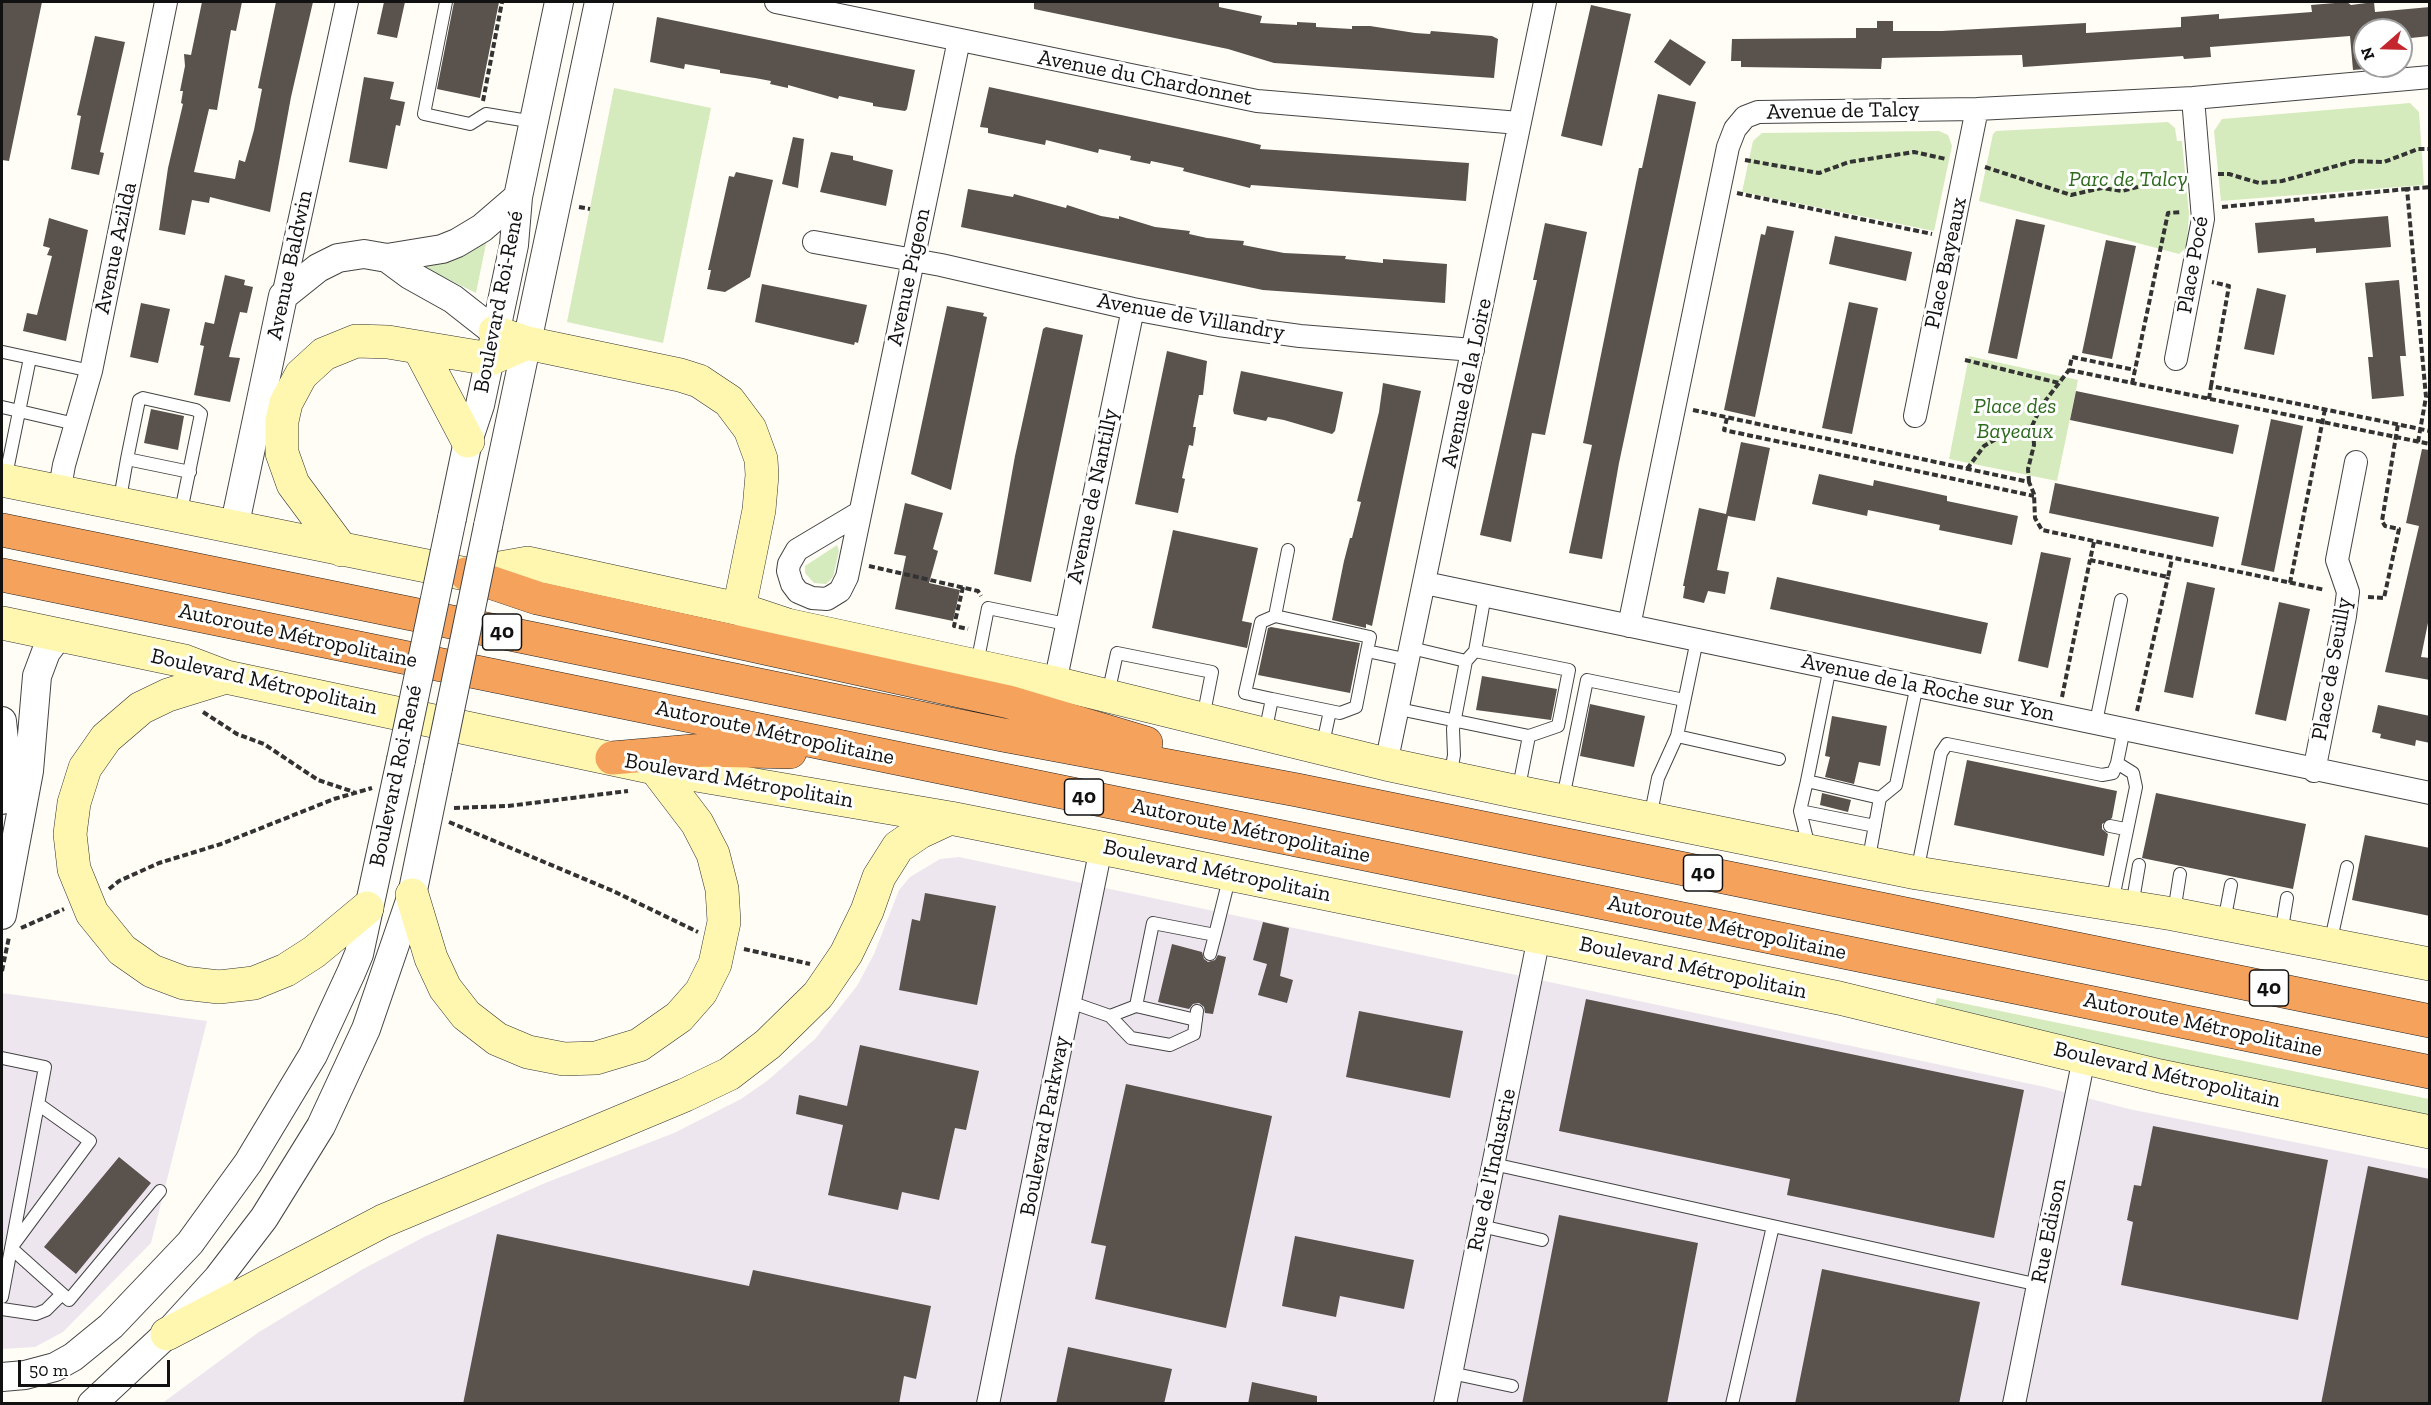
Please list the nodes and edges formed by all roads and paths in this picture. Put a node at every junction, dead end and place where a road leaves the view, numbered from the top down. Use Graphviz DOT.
graph roads {
  1 [pos="166,2"];
  2 [pos="347,2"];
  3 [pos="446,2"];
  4 [pos="502,2"];
  5 [pos="559,2"];
  6 [pos="599,2"];
  7 [pos="776,2"];
  8 [pos="1545,2"];
  9 [pos="958,40"];
  10 [pos="2430,77"];
  11 [pos="2193,98"];
  12 [pos="482,99"];
  13 [pos="1977,109"];
  14 [pos="534,122"];
  15 [pos="1519,123"];
  16 [pos="2430,148"];
  17 [pos="1726,156"];
  18 [pos="1966,164"];
  19 [pos="2200,174"];
  20 [pos="2430,187"];
  21 [pos="1719,189"];
  22 [pos="2407,189"];
  23 [pos="519,197"];
  24 [pos="576,206"];
  25 [pos="590,209"];
  26 [pos="2203,209"];
  27 [pos="1950,240"];
  28 [pos="814,242"];
  29 [pos="387,258"];
  30 [pos="912,259"];
  31 [pos="2191,279"];
  32 [pos="283,296"];
  33 [pos="1133,309"];
  34 [pos="527,343"];
  35 [pos="493,345"];
  36 [pos="419,348"];
  37 [pos="1473,350"];
  38 [pos="3,352"];
  39 [pos="30,358"];
  40 [pos="2176,359"];
  41 [pos="1965,360"];
  42 [pos="2069,370"];
  43 [pos="2135,370"];
  44 [pos="91,371"];
  45 [pos="2059,382"];
  46 [pos="2132,384"];
  47 [pos="2211,386"];
  48 [pos="2208,399"];
  49 [pos="1674,406"];
  50 [pos="2,407"];
  51 [pos="2325,409"];
  52 [pos="18,410"];
  53 [pos="1914,416"];
  54 [pos="1727,418"];
  55 [pos="2322,423"];
  56 [pos="75,424"];
  57 [pos="2398,424"];
  58 [pos="2032,425"];
  59 [pos="2421,429"];
  60 [pos="2430,431"];
  61 [pos="2398,438"];
  62 [pos="468,441"];
  63 [pos="2418,442"];
  64 [pos="2430,444"];
  65 [pos="127,459"];
  66 [pos="2356,462"];
  67 [pos="1967,469"];
  68 [pos="190,472"];
  69 [pos="3,481"];
  70 [pos="2029,482"];
  71 [pos="59,493"];
  72 [pos="2034,496"];
  73 [pos="119,505"];
  74 [pos="859,513"];
  75 [pos="180,517"];
  76 [pos="234,528"];
  77 [pos="2,530"];
  78 [pos="2094,542"];
  79 [pos="342,550"];
  80 [pos="1288,550"];
  81 [pos="2172,559"];
  82 [pos="2090,560"];
  83 [pos="868,566"];
  84 [pos="466,574"];
  85 [pos="2,575"];
  86 [pos="2168,577"];
  87 [pos="1425,583"];
  88 [pos="2290,583"];
  89 [pos="963,587"];
  90 [pos="978,591"];
  91 [pos="2348,595"];
  92 [pos="1485,596"];
  93 [pos="2121,600"];
  94 [pos="739,609"];
  95 [pos="1275,616"];
  96 [pos="2,623"];
  97 [pos="1066,624"];
  98 [pos="954,626"];
  99 [pos="1629,627"];
  100 [pos="58,636"];
  101 [pos="1696,640"];
  102 [pos="1367,651"];
  103 [pos="1475,651"];
  104 [pos="1410,654"];
  105 [pos="1466,661"];
  106 [pos="976,665"];
  107 [pos="1830,668"];
  108 [pos="226,677"];
  109 [pos="1055,683"];
  110 [pos="1917,686"];
  111 [pos="1108,696"];
  112 [pos="1272,699"];
  113 [pos="1684,700"];
  114 [pos="199,709"];
  115 [pos="1399,709"];
  116 [pos="1330,711"];
  117 [pos="2059,715"];
  118 [pos="1203,719"];
  119 [pos="1455,720"];
  120 [pos="2,721"];
  121 [pos="2096,722"];
  122 [pos="2128,730"];
  123 [pos="1265,735"];
  124 [pos="1530,736"];
  125 [pos="1677,736"];
  126 [pos="1322,748"];
  127 [pos="879,754"];
  128 [pos="612,758"];
  129 [pos="1779,759"];
  130 [pos="1386,764"];
  131 [pos="2117,764"];
  132 [pos="655,768"];
  133 [pos="2314,771"];
  134 [pos="1450,777"];
  135 [pos="1806,781"];
  136 [pos="376,786"];
  137 [pos="632,790"];
  138 [pos="1296,790"];
  139 [pos="357,792"];
  140 [pos="1518,792"];
  141 [pos="2430,793"];
  142 [pos="2,794"];
  143 [pos="1880,798"];
  144 [pos="1562,801"];
  145 [pos="450,808"];
  146 [pos="1800,811"];
  147 [pos="950,818"];
  148 [pos="1650,819"];
  149 [pos="447,821"];
  150 [pos="1875,826"];
  151 [pos="2110,826"];
  152 [pos="2125,829"];
  153 [pos="1101,848"];
  154 [pos="1802,850"];
  155 [pos="1868,863"];
  156 [pos="2139,866"];
  157 [pos="2347,867"];
  158 [pos="1917,873"];
  159 [pos="1230,874"];
  160 [pos="2180,874"];
  161 [pos="2231,885"];
  162 [pos="412,895"];
  163 [pos="2288,898"];
  164 [pos="85,900"];
  165 [pos="2122,905"];
  166 [pos="367,908"];
  167 [pos="2173,914"];
  168 [pos="11,922"];
  169 [pos="2223,923"];
  170 [pos="2281,934"];
  171 [pos="1215,935"];
  172 [pos="1539,937"];
  173 [pos="721,942"];
  174 [pos="2331,944"];
  175 [pos="1210,954"];
  176 [pos="2430,964"];
  177 [pos="819,966"];
  178 [pos="1070,1002"];
  179 [pos="1136,1006"];
  180 [pos="1110,1016"];
  181 [pos="2430,1021"];
  182 [pos="2,1058"];
  183 [pos="2084,1058"];
  184 [pos="2430,1072"];
  185 [pos="38,1104"];
  186 [pos="2430,1132"];
  187 [pos="1493,1164"];
  188 [pos="160,1191"];
  189 [pos="1481,1226"];
  190 [pos="1773,1226"];
  191 [pos="1542,1240"];
  192 [pos="11,1248"];
  193 [pos="2038,1285"];
  194 [pos="62,1294"];
  195 [pos="2,1297"];
  196 [pos="2,1309"];
  197 [pos="167,1334"];
  198 [pos="1451,1373"];
  199 [pos="2,1377"];
  200 [pos="1512,1386"];
  201 [pos="92,1404"];
  202 [pos="988,1404"];
  203 [pos="1445,1404"];
  204 [pos="1732,1404"];
  205 [pos="2014,1404"];
  1 -- 44 [label="street, Avenue Azilda"];
  2 -- 32 [label="street, Avenue Baldwin"];
  3 -- 14 [label="lane"];
  4 -- 12 [label="path"];
  5 -- 14 [label="street, Boulevard Roi-René"];
  6 -- 34 [label="street, Boulevard Roi-René"];
  7 -- 9 [label="street, Avenue du Chardonnet"];
  8 -- 15 [label="street, Avenue de la Loire"];
  9 -- 15 [label="street, Avenue du Chardonnet"];
  9 -- 30 [label="street, Avenue Pigeon"];
  10 -- 11 [label="street, Avenue de Talcy"];
  11 -- 13 [label="street, Avenue de Talcy"];
  11 -- 19 [label="street, Place Pocé"];
  13 -- 17 [label="street, Avenue de Talcy"];
  13 -- 18 [label="street, Place Bayeaux"];
  14 -- 23 [label="street, Boulevard Roi-René"];
  15 -- 37 [label="street, Avenue de la Loire"];
  16 -- 19 [label="path"];
  17 -- 18 [label="path"];
  17 -- 21 [label="street, Avenue de Talcy"];
  18 -- 19 [label="path"];
  18 -- 27 [label="street, Place Bayeaux"];
  19 -- 26 [label="street, Place Pocé"];
  20 -- 22 [label="path"];
  21 -- 27 [label="path"];
  21 -- 49 [label="street, Avenue de Talcy"];
  22 -- 26 [label="path"];
  22 -- 59 [label="path"];
  23 -- 29 [label="street"];
  23 -- 35 [label="street, Boulevard Roi-René"];
  24 -- 25 [label="path"];
  26 -- 31 [label="street, Place Pocé"];
  26 -- 43 [label="path"];
  27 -- 53 [label="street, Place Bayeaux"];
  28 -- 30 [label="street, Avenue de Villandry"];
  29 -- 32 [label="street"];
  29 -- 35 [label="street"];
  30 -- 33 [label="street, Avenue de Villandry"];
  30 -- 74 [label="street, Avenue Pigeon"];
  31 -- 40 [label="street, Place Pocé"];
  31 -- 47 [label="path"];
  32 -- 76 [label="street, Avenue Baldwin"];
  33 -- 37 [label="street, Avenue de Villandry"];
  33 -- 97 [label="street, Avenue de Nantilly"];
  34 -- 35 [label="main road"];
  34 -- 94 [label="main road"];
  34 -- 162 [label="street, Boulevard Roi-René, bridge"];
  35 -- 36 [label="main road"];
  35 -- 62 [label="street, Boulevard Roi-René"];
  36 -- 62 [label="main road"];
  36 -- 79 [label="main road"];
  37 -- 87 [label="street, Avenue de la Loire"];
  38 -- 39 [label="lane"];
  39 -- 44 [label="lane"];
  39 -- 52 [label="lane"];
  41 -- 45 [label="path"];
  42 -- 43 [label="path"];
  42 -- 45 [label="path"];
  42 -- 46 [label="path"];
  43 -- 46 [label="path"];
  44 -- 56 [label="street, Avenue Azilda"];
  45 -- 58 [label="path"];
  46 -- 48 [label="path"];
  47 -- 48 [label="path"];
  47 -- 51 [label="path"];
  48 -- 55 [label="path"];
  49 -- 54 [label="path"];
  49 -- 99 [label="street, Avenue de Talcy"];
  50 -- 52 [label="lane"];
  51 -- 55 [label="path"];
  51 -- 57 [label="path"];
  52 -- 56 [label="lane"];
  52 -- 69 [label="lane"];
  54 -- 67 [label="path"];
  54 -- 72 [label="path"];
  55 -- 61 [label="path"];
  55 -- 88 [label="path"];
  56 -- 71 [label="street, Avenue Azilda"];
  57 -- 59 [label="path"];
  57 -- 61 [label="path"];
  58 -- 67 [label="path"];
  58 -- 70 [label="path"];
  59 -- 60 [label="path"];
  59 -- 63 [label="path"];
  61 -- 63 [label="path"];
  61 -- 91 [label="path"];
  62 -- 166 [label="street, Boulevard Roi-René, bridge"];
  63 -- 64 [label="path"];
  65 -- 68 [label="lane"];
  65 -- 68 [label="lane"];
  65 -- 73 [label="lane"];
  66 -- 91 [label="street, Place de Seuilly"];
  67 -- 70 [label="path"];
  68 -- 75 [label="lane"];
  69 -- 71 [label="main road"];
  70 -- 72 [label="path"];
  71 -- 73 [label="main road"];
  72 -- 78 [label="path"];
  73 -- 75 [label="main road"];
  75 -- 76 [label="main road"];
  76 -- 79 [label="main road"];
  77 -- 138 [label="highway, Autoroute Métropolitaine / 40"];
  78 -- 81 [label="path"];
  78 -- 82 [label="path"];
  79 -- 84 [label="main road"];
  80 -- 95 [label="lane"];
  81 -- 86 [label="path"];
  81 -- 88 [label="path"];
  82 -- 86 [label="path"];
  82 -- 117 [label="path"];
  83 -- 89 [label="path"];
  84 -- 94 [label="main road"];
  84 -- 138 [label="highway"];
  85 -- 127 [label="highway, Autoroute Métropolitaine / 40"];
  86 -- 122 [label="path"];
  87 -- 92 [label="street, Avenue de la Roche sur Yon"];
  87 -- 104 [label="street, Avenue de la Loire"];
  88 -- 91 [label="path"];
  89 -- 90 [label="path"];
  89 -- 98 [label="path"];
  91 -- 133 [label="street, Place de Seuilly"];
  92 -- 99 [label="street, Avenue de la Roche sur Yon"];
  92 -- 103 [label="lane"];
  93 -- 121 [label="lane"];
  94 -- 106 [label="main road"];
  95 -- 102 [label="lane"];
  95 -- 112 [label="lane"];
  96 -- 100 [label="main road, Boulevard Métropolitain"];
  97 -- 106 [label="lane"];
  97 -- 109 [label="street, Avenue de Nantilly"];
  99 -- 101 [label="street, Avenue de la Roche sur Yon"];
  100 -- 108 [label="main road, Boulevard Métropolitain"];
  100 -- 168 [label="street"];
  101 -- 107 [label="street, Avenue de la Roche sur Yon"];
  101 -- 113 [label="lane"];
  102 -- 104 [label="lane"];
  102 -- 116 [label="lane"];
  103 -- 105 [label="lane"];
  103 -- 124 [label="lane"];
  104 -- 105 [label="lane"];
  104 -- 115 [label="street, Avenue de la Loire"];
  105 -- 119 [label="lane"];
  106 -- 109 [label="main road"];
  107 -- 110 [label="street, Avenue de la Roche sur Yon"];
  107 -- 135 [label="lane"];
  108 -- 128 [label="main road, Boulevard Métropolitain"];
  108 -- 164 [label="main road"];
  109 -- 111 [label="main road"];
  110 -- 117 [label="street, Avenue de la Roche sur Yon"];
  110 -- 143 [label="lane"];
  111 -- 118 [label="main road"];
  111 -- 118 [label="lane"];
  112 -- 116 [label="lane"];
  112 -- 123 [label="lane"];
  113 -- 125 [label="lane"];
  113 -- 144 [label="lane"];
  114 -- 139 [label="path"];
  115 -- 119 [label="lane"];
  115 -- 130 [label="street, Avenue de la Loire"];
  116 -- 126 [label="lane"];
  117 -- 121 [label="street, Avenue de la Roche sur Yon"];
  118 -- 123 [label="main road"];
  119 -- 124 [label="lane"];
  119 -- 134 [label="lane"];
  120 -- 142 [label="street"];
  121 -- 122 [label="street, Avenue de la Roche sur Yon"];
  122 -- 131 [label="lane"];
  122 -- 133 [label="street, Avenue de la Roche sur Yon"];
  123 -- 126 [label="main road"];
  124 -- 140 [label="lane"];
  125 -- 129 [label="lane"];
  125 -- 148 [label="lane"];
  126 -- 130 [label="main road"];
  127 -- 128 [label="highway"];
  127 -- 184 [label="highway, Autoroute Métropolitaine / 40"];
  128 -- 132 [label="main road, Boulevard Métropolitain"];
  130 -- 134 [label="main road"];
  131 -- 152 [label="lane"];
  131 -- 158 [label="lane"];
  132 -- 147 [label="main road, Boulevard Métropolitain"];
  132 -- 173 [label="main road"];
  133 -- 141 [label="street, Avenue de la Roche sur Yon"];
  134 -- 140 [label="main road"];
  135 -- 143 [label="lane"];
  135 -- 146 [label="lane"];
  136 -- 139 [label="path"];
  137 -- 145 [label="path"];
  138 -- 181 [label="highway, Autoroute Métropolitaine / 40"];
  139 -- 164 [label="path"];
  140 -- 144 [label="main road"];
  143 -- 150 [label="lane"];
  144 -- 148 [label="main road"];
  146 -- 150 [label="lane"];
  146 -- 154 [label="lane"];
  147 -- 153 [label="main road, Boulevard Métropolitain"];
  147 -- 197 [label="main road"];
  148 -- 154 [label="main road"];
  149 -- 173 [label="path"];
  150 -- 155 [label="lane"];
  151 -- 152 [label="lane"];
  152 -- 165 [label="lane"];
  153 -- 159 [label="main road, Boulevard Métropolitain"];
  153 -- 178 [label="street, Boulevard Parkway"];
  154 -- 155 [label="main road"];
  155 -- 158 [label="main road"];
  156 -- 165 [label="lane"];
  157 -- 174 [label="lane"];
  158 -- 165 [label="main road"];
  159 -- 171 [label="lane"];
  159 -- 172 [label="main road, Boulevard Métropolitain"];
  160 -- 167 [label="lane"];
  161 -- 169 [label="lane"];
  162 -- 173 [label="main road"];
  162 -- 197 [label="street, Boulevard Roi-René"];
  163 -- 170 [label="lane"];
  164 -- 166 [label="main road"];
  164 -- 168 [label="path"];
  165 -- 167 [label="main road"];
  166 -- 199 [label="street, Boulevard Roi-René"];
  167 -- 169 [label="main road"];
  169 -- 170 [label="main road"];
  170 -- 174 [label="main road"];
  171 -- 175 [label="lane"];
  171 -- 179 [label="lane"];
  172 -- 183 [label="main road, Boulevard Métropolitain"];
  172 -- 187 [label="street, Rue de l'Industrie"];
  173 -- 177 [label="path"];
  174 -- 176 [label="main road"];
  178 -- 180 [label="lane"];
  178 -- 202 [label="street, Boulevard Parkway"];
  179 -- 180 [label="lane"];
  179 -- 180 [label="lane"];
  182 -- 185 [label="lane"];
  183 -- 186 [label="main road, Boulevard Métropolitain"];
  183 -- 193 [label="street, Rue Edison"];
  185 -- 192 [label="lane"];
  185 -- 192 [label="lane"];
  187 -- 189 [label="street, Rue de l'Industrie"];
  187 -- 190 [label="lane"];
  188 -- 194 [label="lane"];
  189 -- 191 [label="lane"];
  189 -- 198 [label="street, Rue de l'Industrie"];
  190 -- 193 [label="lane"];
  190 -- 204 [label="lane"];
  192 -- 194 [label="lane"];
  192 -- 195 [label="lane"];
  193 -- 205 [label="street, Rue Edison"];
  194 -- 196 [label="lane"];
  197 -- 201 [label="street, Boulevard Roi-René"];
  198 -- 200 [label="lane"];
  198 -- 203 [label="street, Rue de l'Industrie"];
}
